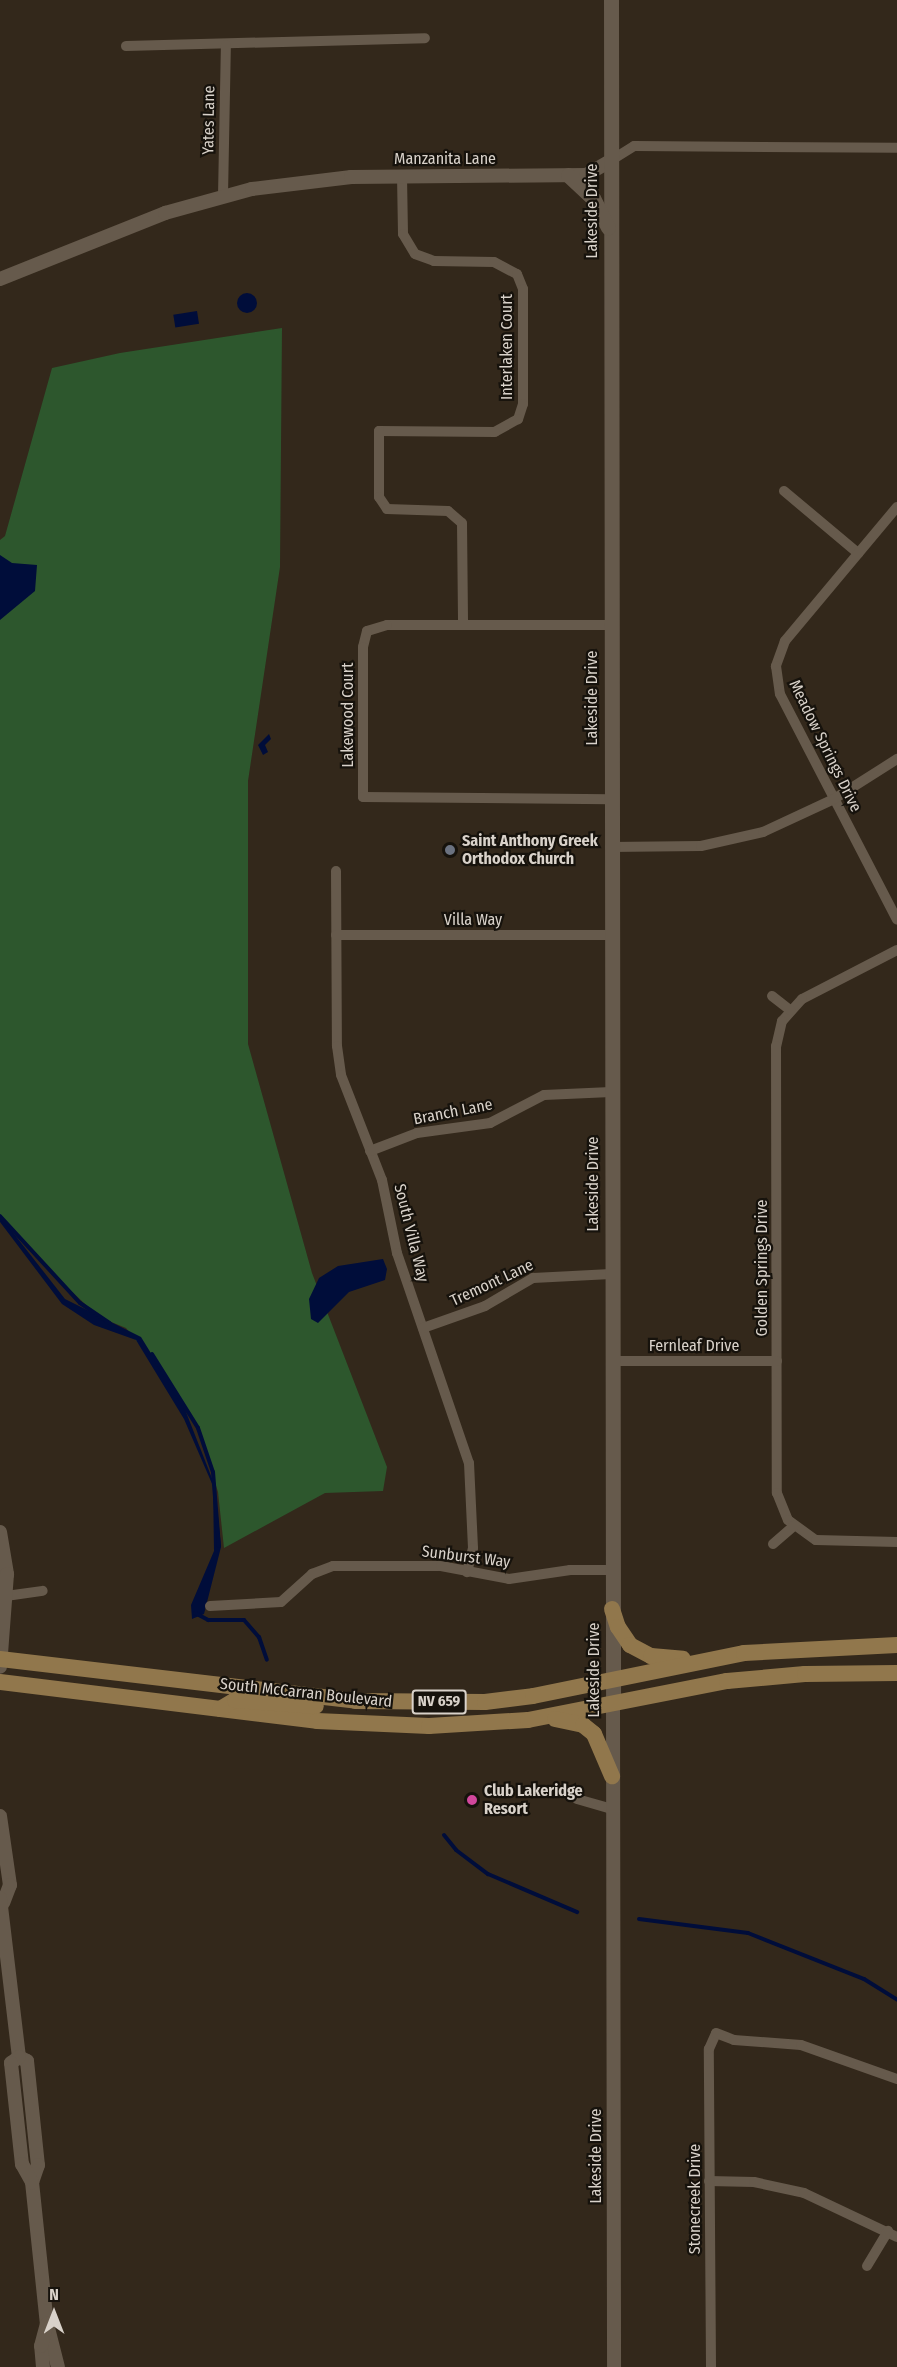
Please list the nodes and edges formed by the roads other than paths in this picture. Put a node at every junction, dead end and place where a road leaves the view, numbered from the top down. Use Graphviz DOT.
graph roads {
  1 [pos="611,0"];
  2 [pos="425,38"];
  3 [pos="226,45"];
  4 [pos="126,46"];
  5 [pos="897,148"];
  6 [pos="610,161"];
  7 [pos="568,175"];
  8 [pos="402,176"];
  9 [pos="223,196"];
  10 [pos="609,231"];
  11 [pos="0,279"];
  12 [pos="784,491"];
  13 [pos="897,507"];
  14 [pos="858,553"];
  15 [pos="463,624"];
  16 [pos="610,625"];
  17 [pos="897,759"];
  18 [pos="610,799"];
  19 [pos="834,799"];
  20 [pos="610,847"];
  21 [pos="336,871"];
  22 [pos="897,920"];
  23 [pos="610,934"];
  24 [pos="336,935"];
  25 [pos="897,950"];
  26 [pos="772,996"];
  27 [pos="790,1010"];
  28 [pos="611,1092"];
  29 [pos="370,1151"];
  30 [pos="611,1274"];
  31 [pos="423,1328"];
  32 [pos="611,1360"];
  33 [pos="777,1361"];
  34 [pos="794,1526"];
  35 [pos="0,1532"];
  36 [pos="897,1542"];
  37 [pos="773,1544"];
  38 [pos="612,1570"];
  39 [pos="467,1572"];
  40 [pos="43,1591"];
  41 [pos="6,1596"];
  42 [pos="210,1606"];
  43 [pos="612,1609"];
  44 [pos="897,1645"];
  45 [pos="705,1660"];
  46 [pos="0,1661"];
  47 [pos="897,1673"];
  48 [pos="613,1680"];
  49 [pos="0,1682"];
  50 [pos="356,1701"];
  51 [pos="613,1704"];
  52 [pos="220,1709"];
  53 [pos="546,1717"];
  54 [pos="612,1776"];
  55 [pos="577,1799"];
  56 [pos="611,1809"];
  57 [pos="0,1816"];
  58 [pos="2,1901"];
  59 [pos="897,2079"];
  60 [pos="709,2181"];
  61 [pos="892,2234"];
  62 [pos="867,2265"];
  63 [pos="46,2324"];
  64 [pos="42,2367"];
  65 [pos="58,2367"];
  66 [pos="614,2367"];
  67 [pos="711,2367"];
  1 -- 6 [label="main road, Lakeside Drive"];
  2 -- 3 [label="street"];
  3 -- 4 [label="street"];
  3 -- 9 [label="street, Yates Lane"];
  5 -- 6 [label="street, Manzanita Lane"];
  6 -- 7 [label="street, Manzanita Lane"];
  6 -- 10 [label="main road, Lakeside Drive"];
  7 -- 8 [label="street, Manzanita Lane"];
  7 -- 10 [label="main road"];
  8 -- 9 [label="street, Manzanita Lane"];
  8 -- 15 [label="street, Interlaken Court"];
  9 -- 11 [label="street, Manzanita Lane"];
  10 -- 16 [label="main road, Lakeside Drive"];
  12 -- 14 [label="street"];
  13 -- 14 [label="street, Meadow Springs Drive"];
  14 -- 19 [label="street, Meadow Springs Drive"];
  15 -- 16 [label="street, Lakewood Court"];
  15 -- 18 [label="street, Lakewood Court"];
  16 -- 18 [label="main road, Lakeside Drive"];
  17 -- 19 [label="street"];
  18 -- 20 [label="main road, Lakeside Drive"];
  19 -- 20 [label="street"];
  19 -- 22 [label="street, Meadow Springs Drive"];
  20 -- 23 [label="main road, Lakeside Drive"];
  21 -- 24 [label="street, South Villa Way"];
  23 -- 24 [label="street, Villa Way"];
  23 -- 28 [label="main road, Lakeside Drive"];
  24 -- 29 [label="street, South Villa Way"];
  25 -- 27 [label="street"];
  26 -- 27 [label="street"];
  27 -- 33 [label="street, Golden Springs Drive"];
  28 -- 29 [label="street, Branch Lane"];
  28 -- 30 [label="main road, Lakeside Drive"];
  29 -- 31 [label="street, South Villa Way"];
  30 -- 31 [label="street, Tremont Lane"];
  30 -- 32 [label="main road, Lakeside Drive"];
  31 -- 39 [label="street, South Villa Way"];
  32 -- 33 [label="street, Fernleaf Drive"];
  32 -- 38 [label="main road, Lakeside Drive"];
  33 -- 34 [label="street, Golden Springs Drive"];
  34 -- 36 [label="street"];
  34 -- 37 [label="street"];
  35 -- 41 [label="street"];
  38 -- 39 [label="street, Sunburst Way"];
  38 -- 43 [label="main road, Lakeside Drive"];
  39 -- 42 [label="street, Sunburst Way"];
  40 -- 41 [label="street"];
  41 -- 46 [label="street"];
  43 -- 45 [label="main road"];
  43 -- 48 [label="main road, Lakeside Drive"];
  44 -- 45 [label="main road, South McCarran Boulevard / NV 659"];
  45 -- 48 [label="main road, South McCarran Boulevard / NV 659"];
  46 -- 50 [label="main road, South McCarran Boulevard / NV 659"];
  47 -- 51 [label="main road, South McCarran Boulevard / NV 659"];
  48 -- 50 [label="main road, South McCarran Boulevard / NV 659"];
  48 -- 51 [label="main road, Lakeside Drive"];
  49 -- 52 [label="main road, South McCarran Boulevard / NV 659"];
  50 -- 52 [label="main road"];
  51 -- 53 [label="main road, South McCarran Boulevard / NV 659"];
  51 -- 54 [label="street, Lakeside Drive"];
  52 -- 53 [label="main road, South McCarran Boulevard / NV 659"];
  53 -- 54 [label="main road"];
  54 -- 56 [label="street, Lakeside Drive"];
  55 -- 56 [label="street"];
  56 -- 66 [label="street, Lakeside Drive"];
  57 -- 58 [label="street"];
  58 -- 63 [label="street"];
  59 -- 60 [label="street, Stonecreek Drive"];
  60 -- 61 [label="street"];
  60 -- 67 [label="street, Stonecreek Drive"];
  61 -- 62 [label="street"];
  63 -- 64 [label="street"];
  63 -- 65 [label="street"];
}
